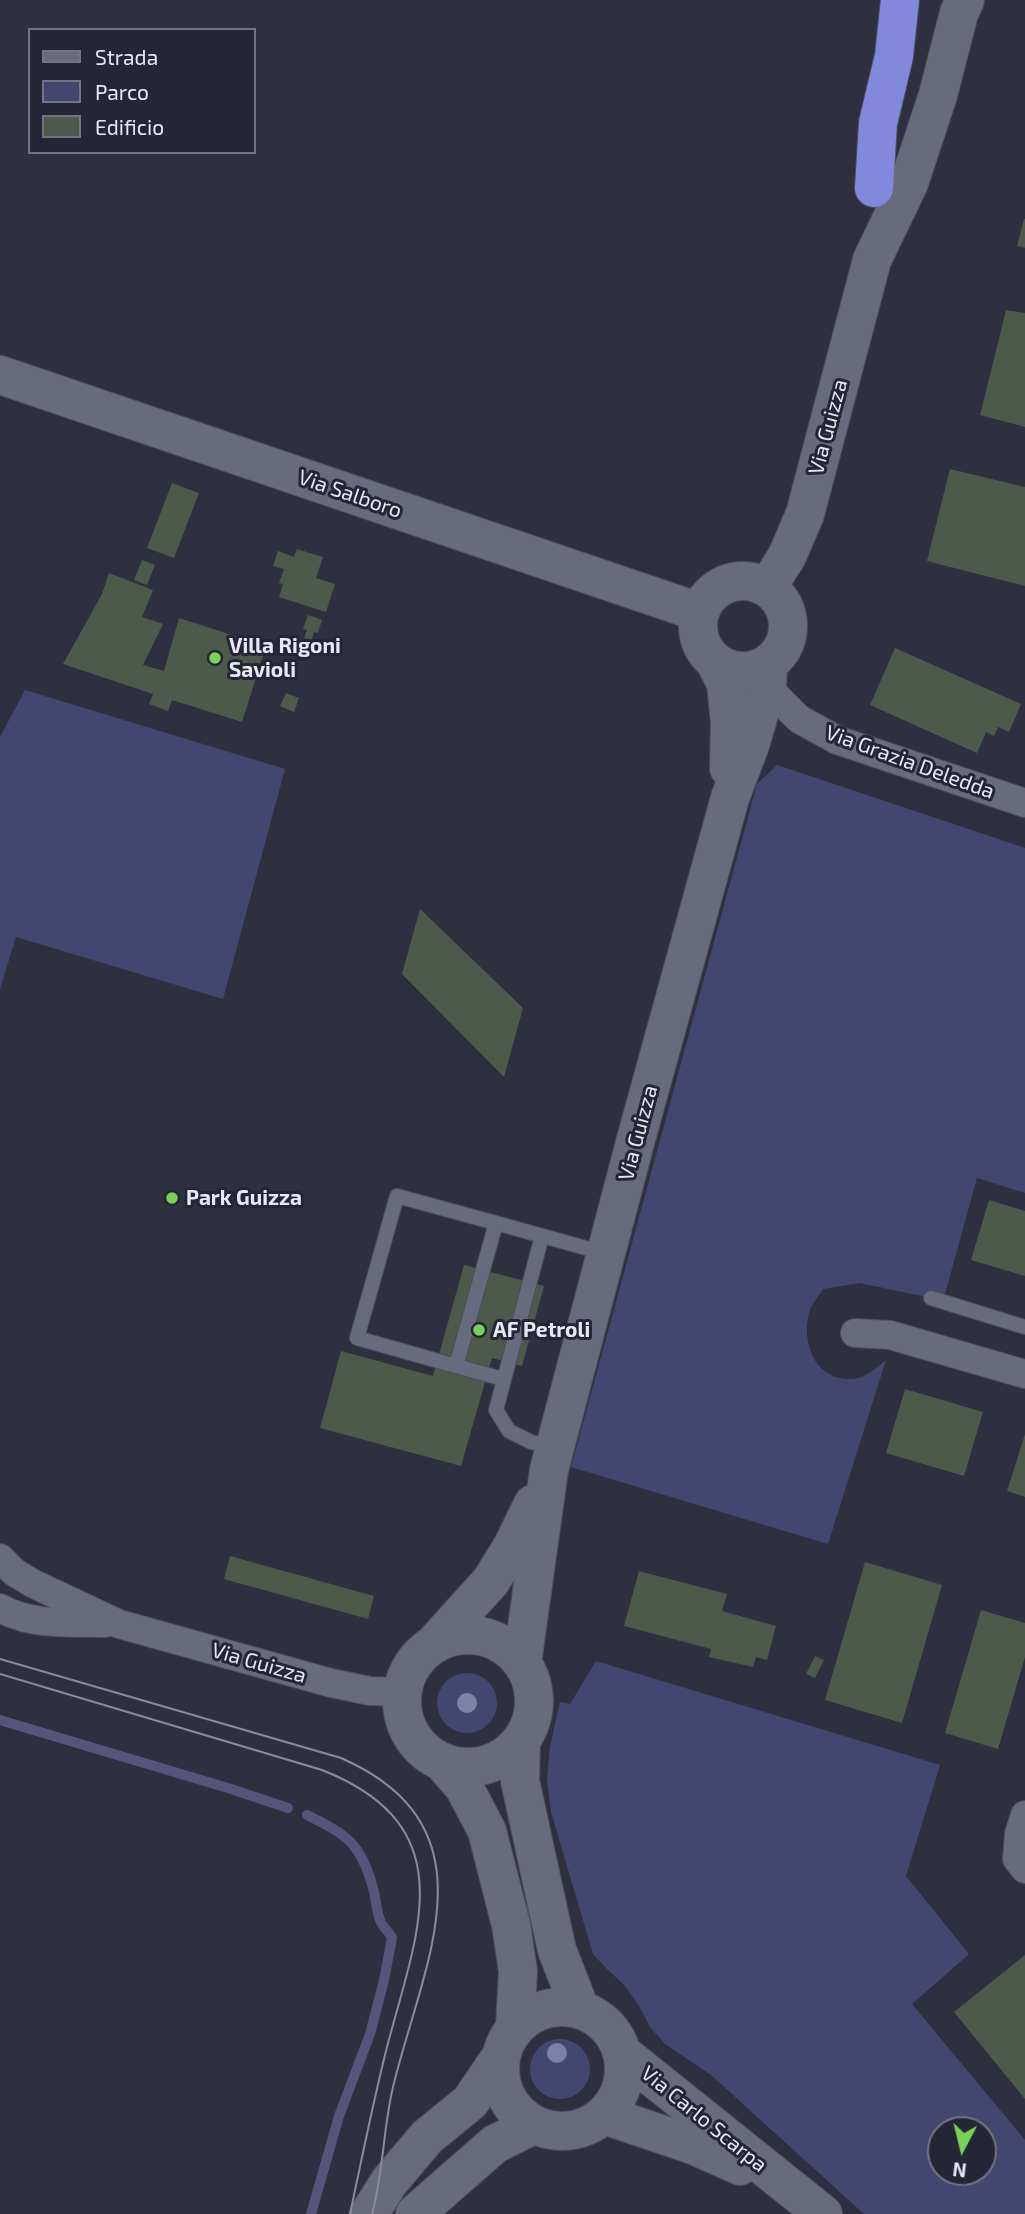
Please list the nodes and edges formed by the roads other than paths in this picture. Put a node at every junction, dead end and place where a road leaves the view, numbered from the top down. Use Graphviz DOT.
graph roads {
  1 [pos="900,0"];
  2 [pos="918,0"];
  3 [pos="965,0"];
  4 [pos="874,188"];
  5 [pos="872,260"];
  6 [pos="0,375"];
  7 [pos="767,588"];
  8 [pos="699,612"];
  9 [pos="715,662"];
  10 [pos="768,676"];
  11 [pos="730,798"];
  12 [pos="1025,803"];
  13 [pos="496,1223"];
  14 [pos="542,1236"];
  15 [pos="606,1253"];
  16 [pos="931,1298"];
  17 [pos="1025,1327"];
  18 [pos="855,1333"];
  19 [pos="456,1366"];
  20 [pos="1025,1374"];
  21 [pos="503,1379"];
  22 [pos="552,1459"];
  23 [pos="0,1558"];
  24 [pos="4,1611"];
  25 [pos="119,1624"];
  26 [pos="434,1644"];
  27 [pos="522,1663"];
  28 [pos="401,1692"];
  29 [pos="521,1742"];
  30 [pos="443,1763"];
  31 [pos="1025,1815"];
  32 [pos="1025,1869"];
  33 [pos="580,2009"];
  34 [pos="507,2043"];
  35 [pos="622,2053"];
  36 [pos="604,2115"];
  37 [pos="533,2125"];
  38 [pos="786,2186"];
  39 [pos="369,2214"];
  40 [pos="415,2214"];
  41 [pos="822,2214"];
  1 -- 4 [label="highway"];
  2 -- 4 [label="main road, Via Guizza"];
  3 -- 5 [label="main road, Via Guizza"];
  4 -- 5 [label="main road, Via Guizza"];
  5 -- 7 [label="main road, Via Guizza"];
  6 -- 8 [label="main road, Via Salboro"];
  7 -- 8 [label="main road"];
  7 -- 10 [label="main road, Via Guizza"];
  8 -- 9 [label="main road, Via Guizza"];
  9 -- 10 [label="main road"];
  9 -- 11 [label="main road, Via Guizza"];
  10 -- 11 [label="main road, Via Guizza"];
  10 -- 12 [label="street, Via Grazia Deledda"];
  11 -- 15 [label="main road, Via Guizza"];
  13 -- 14 [label="lane"];
  13 -- 19 [label="lane"];
  13 -- 19 [label="lane"];
  14 -- 15 [label="lane"];
  14 -- 21 [label="lane"];
  15 -- 22 [label="main road, Via Guizza"];
  16 -- 17 [label="lane"];
  18 -- 20 [label="street"];
  19 -- 21 [label="lane"];
  21 -- 22 [label="lane"];
  22 -- 26 [label="main road, Via Guizza"];
  22 -- 27 [label="main road, Via Guizza"];
  23 -- 25 [label="street, Via Guizza"];
  24 -- 25 [label="street, Via Guizza"];
  25 -- 28 [label="street, Via Guizza"];
  26 -- 27 [label="main road, Via Guizza"];
  26 -- 28 [label="main road, Via Guizza"];
  27 -- 29 [label="main road, Via Guizza"];
  28 -- 30 [label="main road"];
  29 -- 30 [label="main road"];
  29 -- 33 [label="main road, Via Guizza"];
  30 -- 34 [label="main road"];
  31 -- 32 [label="street"];
  33 -- 34 [label="main road"];
  33 -- 35 [label="main road"];
  34 -- 37 [label="main road"];
  34 -- 39 [label="main road"];
  35 -- 36 [label="main road"];
  35 -- 38 [label="main road, Via Carlo Scarpa"];
  36 -- 37 [label="main road"];
  36 -- 38 [label="main road, Via Carlo Scarpa"];
  37 -- 40 [label="main road"];
  38 -- 41 [label="main road, Via Carlo Scarpa"];
}
